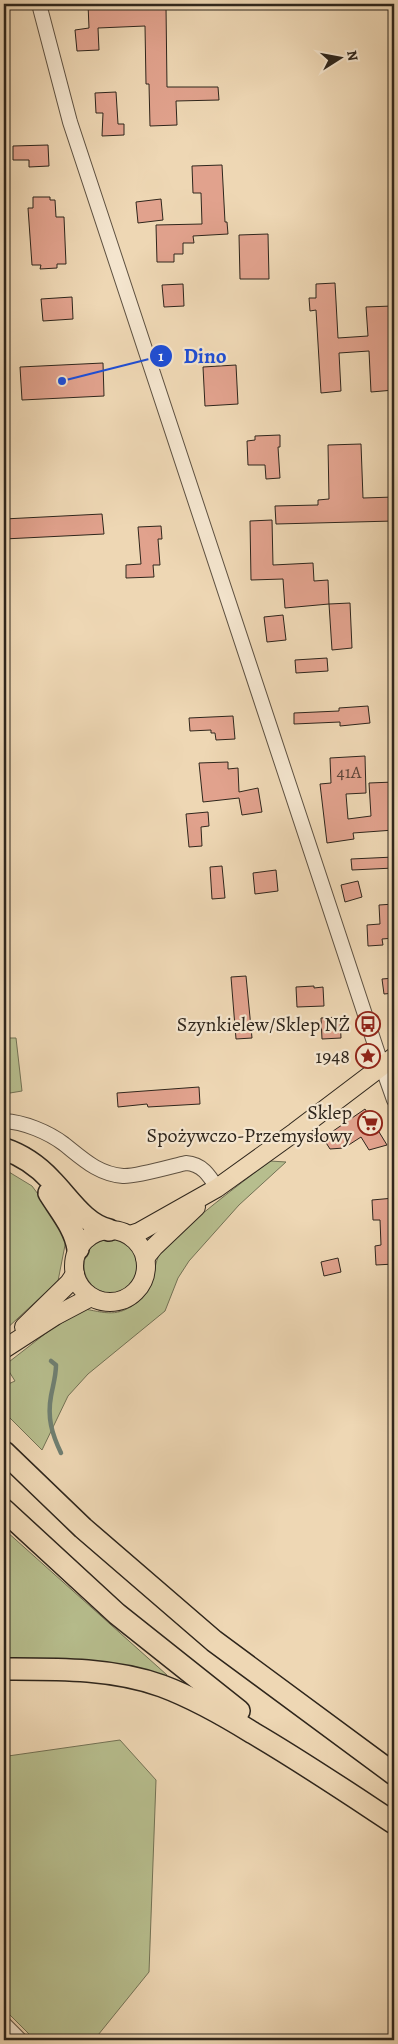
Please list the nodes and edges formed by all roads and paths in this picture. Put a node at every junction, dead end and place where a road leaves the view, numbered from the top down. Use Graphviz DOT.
graph roads {
  1 [pos="39,4"];
  2 [pos="388,1062"];
  3 [pos="393,1094"];
  4 [pos="4,1121"];
  5 [pos="4,1148"];
  6 [pos="4,1158"];
  7 [pos="213,1190"];
  8 [pos="109,1230"];
  9 [pos="130,1235"];
  10 [pos="78,1249"];
  11 [pos="145,1258"];
  12 [pos="75,1274"];
  13 [pos="92,1297"];
  14 [pos="7,1347"];
  15 [pos="4,1452"];
  16 [pos="4,1510"];
  17 [pos="4,1669"];
  18 [pos="308,1765"];
  19 [pos="394,1774"];
  20 [pos="394,1823"];
  21 [pos="4,2024"];
  22 [pos="20,2040"];
  1 -- 2 [label="street"];
  2 -- 3 [label="street"];
  2 -- 7 [label="main road"];
  4 -- 7 [label="street"];
  5 -- 8 [label="highway"];
  6 -- 10 [label="highway"];
  7 -- 9 [label="main road"];
  7 -- 11 [label="main road"];
  8 -- 9 [label="main road"];
  8 -- 10 [label="main road"];
  9 -- 11 [label="main road"];
  10 -- 12 [label="main road"];
  11 -- 13 [label="main road"];
  12 -- 13 [label="main road"];
  12 -- 14 [label="main road"];
  13 -- 14 [label="main road"];
  15 -- 19 [label="highway"];
  16 -- 18 [label="highway"];
  17 -- 18 [label="highway"];
  18 -- 20 [label="highway"];
  21 -- 22 [label="street"];
}
